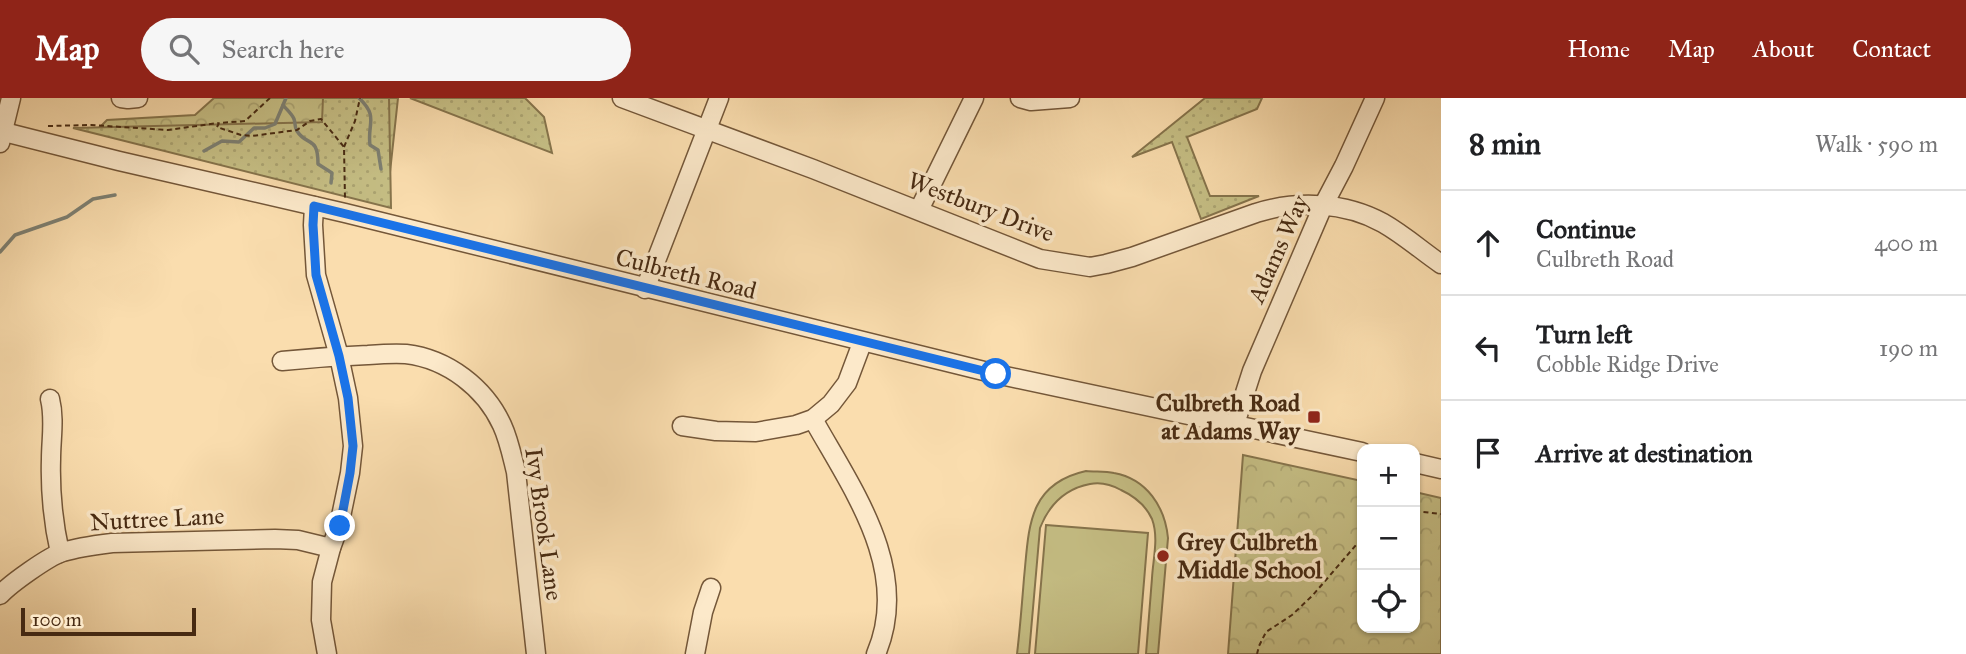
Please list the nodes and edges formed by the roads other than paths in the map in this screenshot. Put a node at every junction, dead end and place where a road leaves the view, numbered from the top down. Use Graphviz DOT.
graph roads {
  1 [pos="11,98"];
  2 [pos="121,98"];
  3 [pos="138,98"];
  4 [pos="622,98"];
  5 [pos="719,98"];
  6 [pos="974,98"];
  7 [pos="1020,98"];
  8 [pos="1070,98"];
  9 [pos="1375,98"];
  10 [pos="707,130"];
  11 [pos="1,135"];
  12 [pos="314,206"];
  13 [pos="1323,206"];
  14 [pos="919,210"];
  15 [pos="1441,264"];
  16 [pos="645,289"];
  17 [pos="862,343"];
  18 [pos="339,356"];
  19 [pos="282,361"];
  20 [pos="50,399"];
  21 [pos="813,419"];
  22 [pos="1235,424"];
  23 [pos="682,426"];
  24 [pos="1357,451"];
  25 [pos="1420,464"];
  26 [pos="1441,469"];
  27 [pos="331,548"];
  28 [pos="60,553"];
  29 [pos="711,588"];
  30 [pos="0,595"];
  31 [pos="327,654"];
  32 [pos="536,654"];
  33 [pos="695,654"];
  34 [pos="876,654"];
  1 -- 11 [label="street"];
  2 -- 3 [label="street"];
  4 -- 10 [label="street, Westbury Drive"];
  5 -- 10 [label="street"];
  6 -- 14 [label="street"];
  7 -- 8 [label="street"];
  9 -- 13 [label="street, Adams Way"];
  10 -- 14 [label="street, Westbury Drive"];
  10 -- 16 [label="street"];
  11 -- 12 [label="street, Culbreth Road"];
  12 -- 16 [label="street, Culbreth Road"];
  12 -- 18 [label="street"];
  13 -- 14 [label="street, Westbury Drive"];
  13 -- 15 [label="street, Westbury Drive"];
  13 -- 22 [label="street, Adams Way"];
  16 -- 17 [label="street, Culbreth Road"];
  17 -- 21 [label="street"];
  17 -- 22 [label="street, Culbreth Road"];
  18 -- 19 [label="street, Ivy Brook Lane"];
  18 -- 27 [label="street"];
  18 -- 32 [label="street, Ivy Brook Lane"];
  20 -- 28 [label="street"];
  21 -- 23 [label="street"];
  21 -- 34 [label="street"];
  22 -- 24 [label="street, Culbreth Road"];
  25 -- 26 [label="street"];
  27 -- 28 [label="street, Nuttree Lane"];
  27 -- 31 [label="street"];
  28 -- 30 [label="street, Nuttree Lane"];
  29 -- 33 [label="street"];
}
